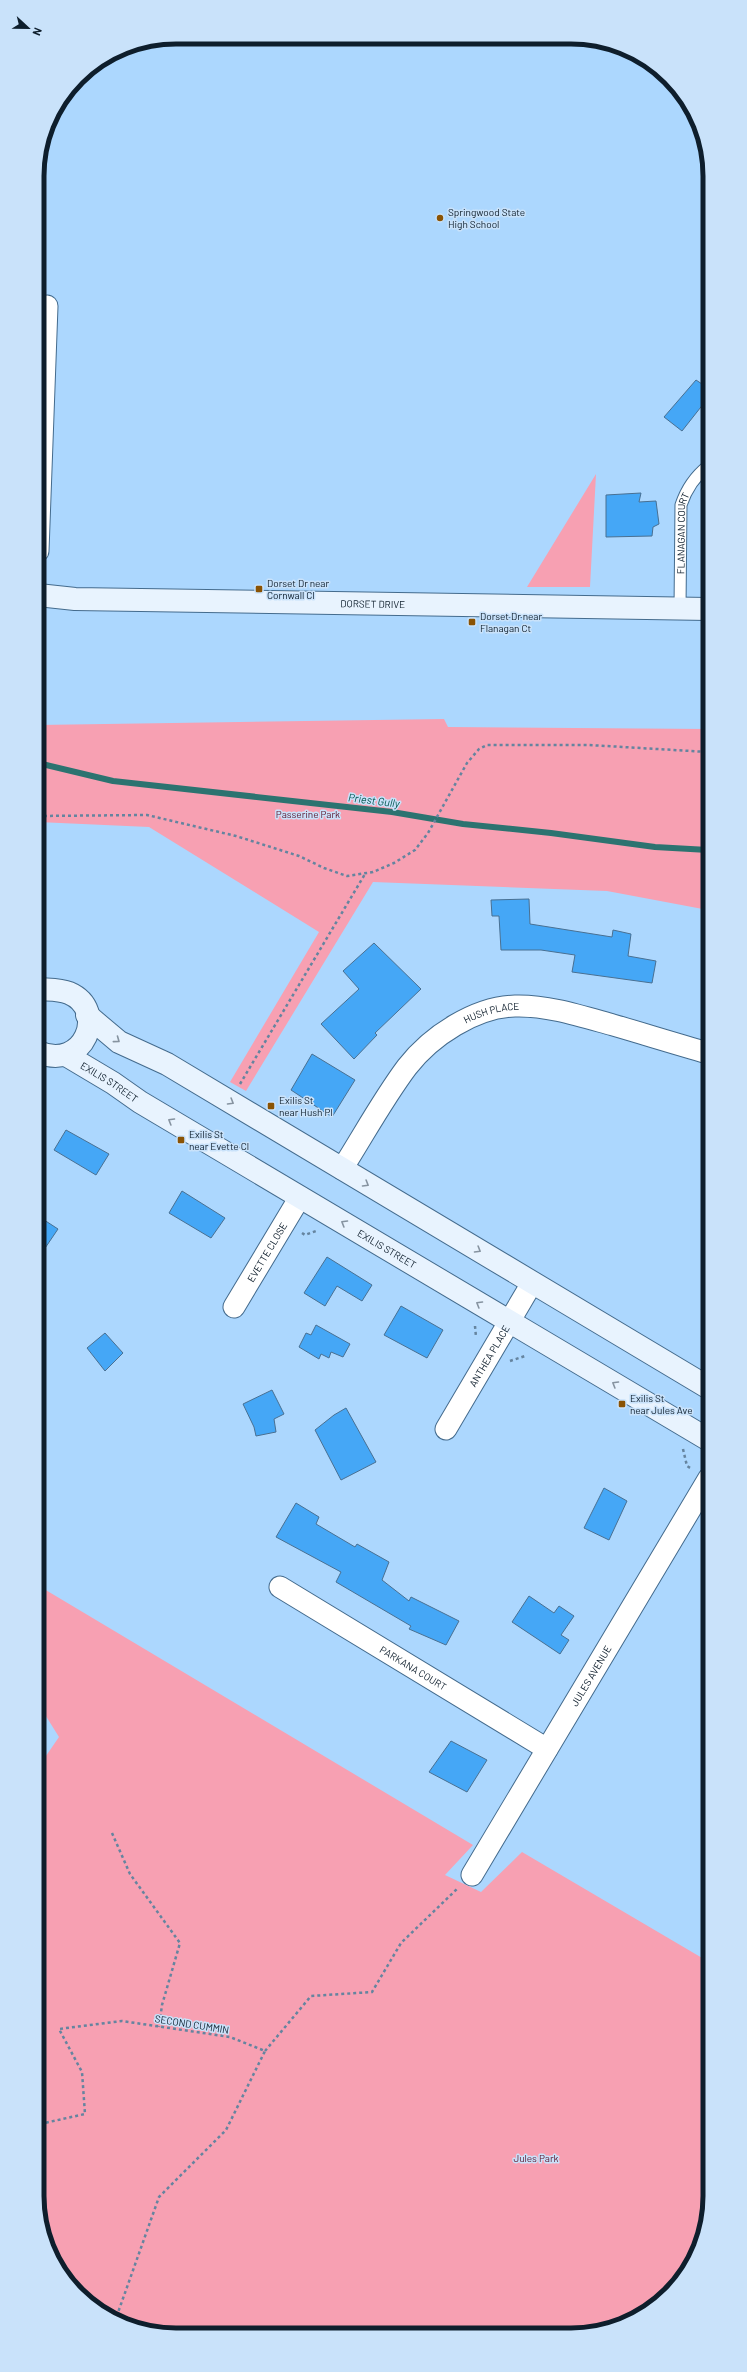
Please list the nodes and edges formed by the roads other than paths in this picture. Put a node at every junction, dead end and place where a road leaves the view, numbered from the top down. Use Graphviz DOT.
graph roads {
  1 [pos="48,306"];
  2 [pos="44,404"];
  3 [pos="703,470"];
  4 [pos="44,596"];
  5 [pos="680,608"];
  6 [pos="703,609"];
  7 [pos="44,992"];
  8 [pos="88,1014"];
  9 [pos="703,1052"];
  10 [pos="44,1054"];
  11 [pos="66,1055"];
  12 [pos="342,1169"];
  13 [pos="300,1197"];
  14 [pos="532,1283"];
  15 [pos="234,1307"];
  16 [pos="509,1321"];
  17 [pos="703,1384"];
  18 [pos="446,1429"];
  19 [pos="703,1436"];
  20 [pos="703,1488"];
  21 [pos="280,1587"];
  22 [pos="547,1749"];
  23 [pos="472,1874"];
  1 -- 2 [label="street"];
  3 -- 5 [label="lane, FLANAGAN COURT"];
  4 -- 5 [label="street, DORSET DRIVE"];
  5 -- 6 [label="street, DORSET DRIVE"];
  7 -- 8 [label="street"];
  8 -- 11 [label="street, EXILIS STREET"];
  8 -- 12 [label="street, one-way"];
  9 -- 12 [label="street, HUSH PLACE"];
  10 -- 11 [label="street, EXILIS STREET"];
  13 -- 11 [label="street, EXILIS STREET, one-way"];
  12 -- 14 [label="street, one-way"];
  13 -- 15 [label="street, EVETTE CLOSE"];
  16 -- 13 [label="street, EXILIS STREET, one-way"];
  14 -- 16 [label="street, ANTHEA PLACE"];
  14 -- 17 [label="street"];
  16 -- 18 [label="street, ANTHEA PLACE"];
  19 -- 16 [label="street, EXILIS STREET, one-way"];
  20 -- 22 [label="street, JULES AVENUE"];
  21 -- 22 [label="street, PARKANA COURT"];
  22 -- 23 [label="street, JULES AVENUE"];
}
